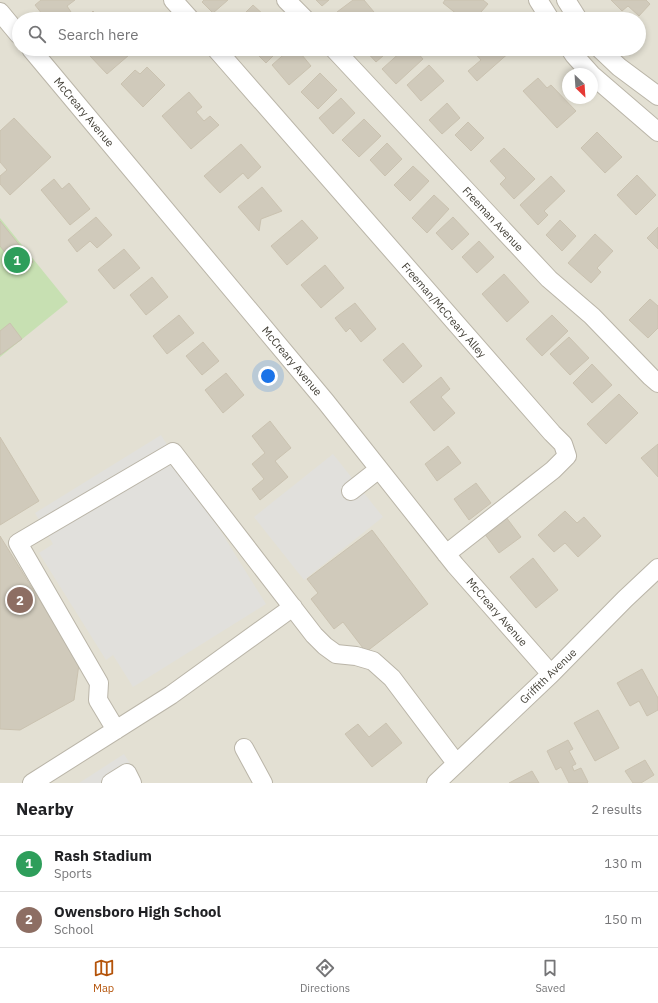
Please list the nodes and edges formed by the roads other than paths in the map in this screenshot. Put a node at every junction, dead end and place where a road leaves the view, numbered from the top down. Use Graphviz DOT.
graph roads {
  1 [pos="173,0"];
  2 [pos="286,0"];
  3 [pos="538,0"];
  4 [pos="566,0"];
  5 [pos="0,12"];
  6 [pos="184,12"];
  7 [pos="298,12"];
  8 [pos="546,12"];
  9 [pos="574,12"];
  10 [pos="12,27"];
  11 [pos="37,56"];
  12 [pos="222,56"];
  13 [pos="341,56"];
  14 [pos="575,56"];
  15 [pos="608,56"];
  16 [pos="620,67"];
  17 [pos="586,68"];
  18 [pos="598,77"];
  19 [pos="598,80"];
  20 [pos="658,96"];
  21 [pos="658,132"];
  22 [pos="658,383"];
  23 [pos="379,469"];
  24 [pos="351,491"];
  25 [pos="446,554"];
  26 [pos="658,568"];
  27 [pos="294,607"];
  28 [pos="551,674"];
  29 [pos="116,730"];
  30 [pos="244,748"];
  31 [pos="456,763"];
  32 [pos="32,783"];
  33 [pos="111,783"];
  34 [pos="132,783"];
  35 [pos="263,783"];
  36 [pos="436,783"];
  1 -- 6 [label="street"];
  2 -- 7 [label="street"];
  3 -- 8 [label="street"];
  4 -- 9 [label="street"];
  5 -- 10 [label="street"];
  11 -- 23 [label="street, McCreary Avenue"];
  12 -- 25 [label="street, Freeman/McCreary Alley"];
  13 -- 22 [label="street, Freeman Avenue"];
  14 -- 17 [label="street"];
  15 -- 16 [label="street"];
  16 -- 18 [label="street"];
  16 -- 20 [label="street"];
  19 -- 21 [label="street"];
  23 -- 24 [label="street"];
  23 -- 25 [label="street, McCreary Avenue"];
  25 -- 28 [label="street, McCreary Avenue"];
  26 -- 28 [label="street, Griffith Avenue"];
  27 -- 29 [label="street"];
  27 -- 29 [label="street"];
  27 -- 31 [label="street"];
  28 -- 31 [label="street, Griffith Avenue"];
  29 -- 32 [label="street"];
  30 -- 35 [label="street"];
  31 -- 36 [label="street, Griffith Avenue"];
  33 -- 34 [label="street"];
}
